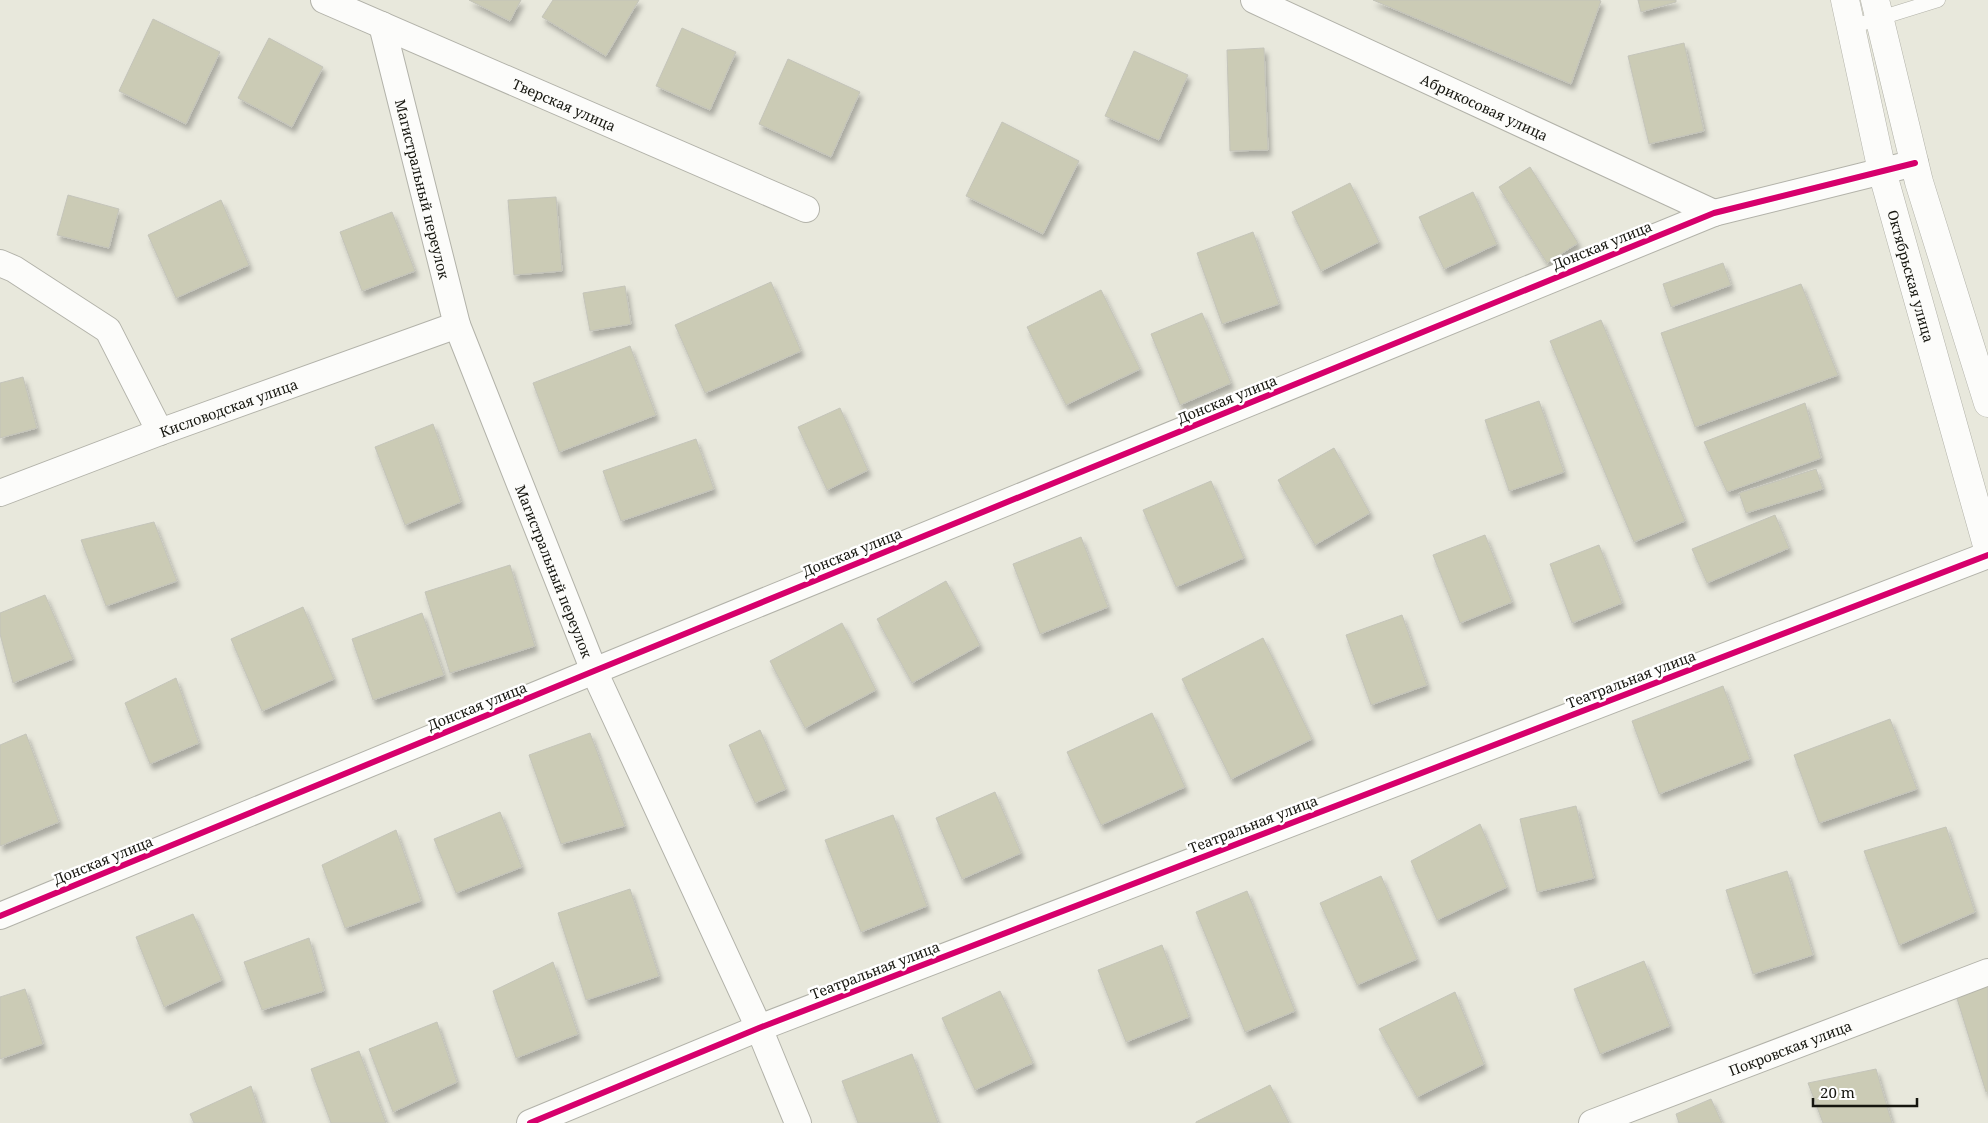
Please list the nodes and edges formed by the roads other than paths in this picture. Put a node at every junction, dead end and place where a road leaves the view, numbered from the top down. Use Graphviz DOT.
graph roads {
  1 [pos="324,0"];
  2 [pos="1254,0"];
  3 [pos="1845,0"];
  4 [pos="1938,0"];
  5 [pos="1877,9"];
  6 [pos="382,25"];
  7 [pos="1851,27"];
  8 [pos="1915,163"];
  9 [pos="1882,171"];
  10 [pos="806,209"];
  11 [pos="1714,213"];
  12 [pos="0,263"];
  13 [pos="457,325"];
  14 [pos="1988,403"];
  15 [pos="160,432"];
  16 [pos="0,493"];
  17 [pos="1988,549"];
  18 [pos="1988,555"];
  19 [pos="594,671"];
  20 [pos="0,916"];
  21 [pos="1988,972"];
  22 [pos="760,1028"];
  23 [pos="530,1123"];
  24 [pos="798,1123"];
  25 [pos="1592,1123"];
  1 -- 6 [label="street, Тверская улица"];
  2 -- 11 [label="street, Абрикосовая улица"];
  3 -- 7 [label="main road, Октябрьская улица"];
  4 -- 5 [label="lane"];
  5 -- 7 [label="lane"];
  5 -- 8 [label="main road"];
  6 -- 10 [label="street, Тверская улица"];
  6 -- 13 [label="street, Магистральный переулок"];
  7 -- 9 [label="main road, Октябрьская улица"];
  8 -- 9 [label="street, Донская улица"];
  8 -- 14 [label="main road"];
  9 -- 11 [label="street, Донская улица"];
  9 -- 17 [label="main road, Октябрьская улица"];
  11 -- 19 [label="street, Донская улица"];
  12 -- 15 [label="street"];
  13 -- 15 [label="street, Кисловодская улица"];
  13 -- 19 [label="street, Магистральный переулок"];
  15 -- 16 [label="street, Кисловодская улица"];
  18 -- 22 [label="street, Театральная улица"];
  19 -- 20 [label="street, Донская улица"];
  19 -- 22 [label="street, Магистральный переулок"];
  21 -- 25 [label="street, Покровская улица"];
  22 -- 23 [label="street, Театральная улица"];
  22 -- 24 [label="street, Магистральный переулок"];
}
